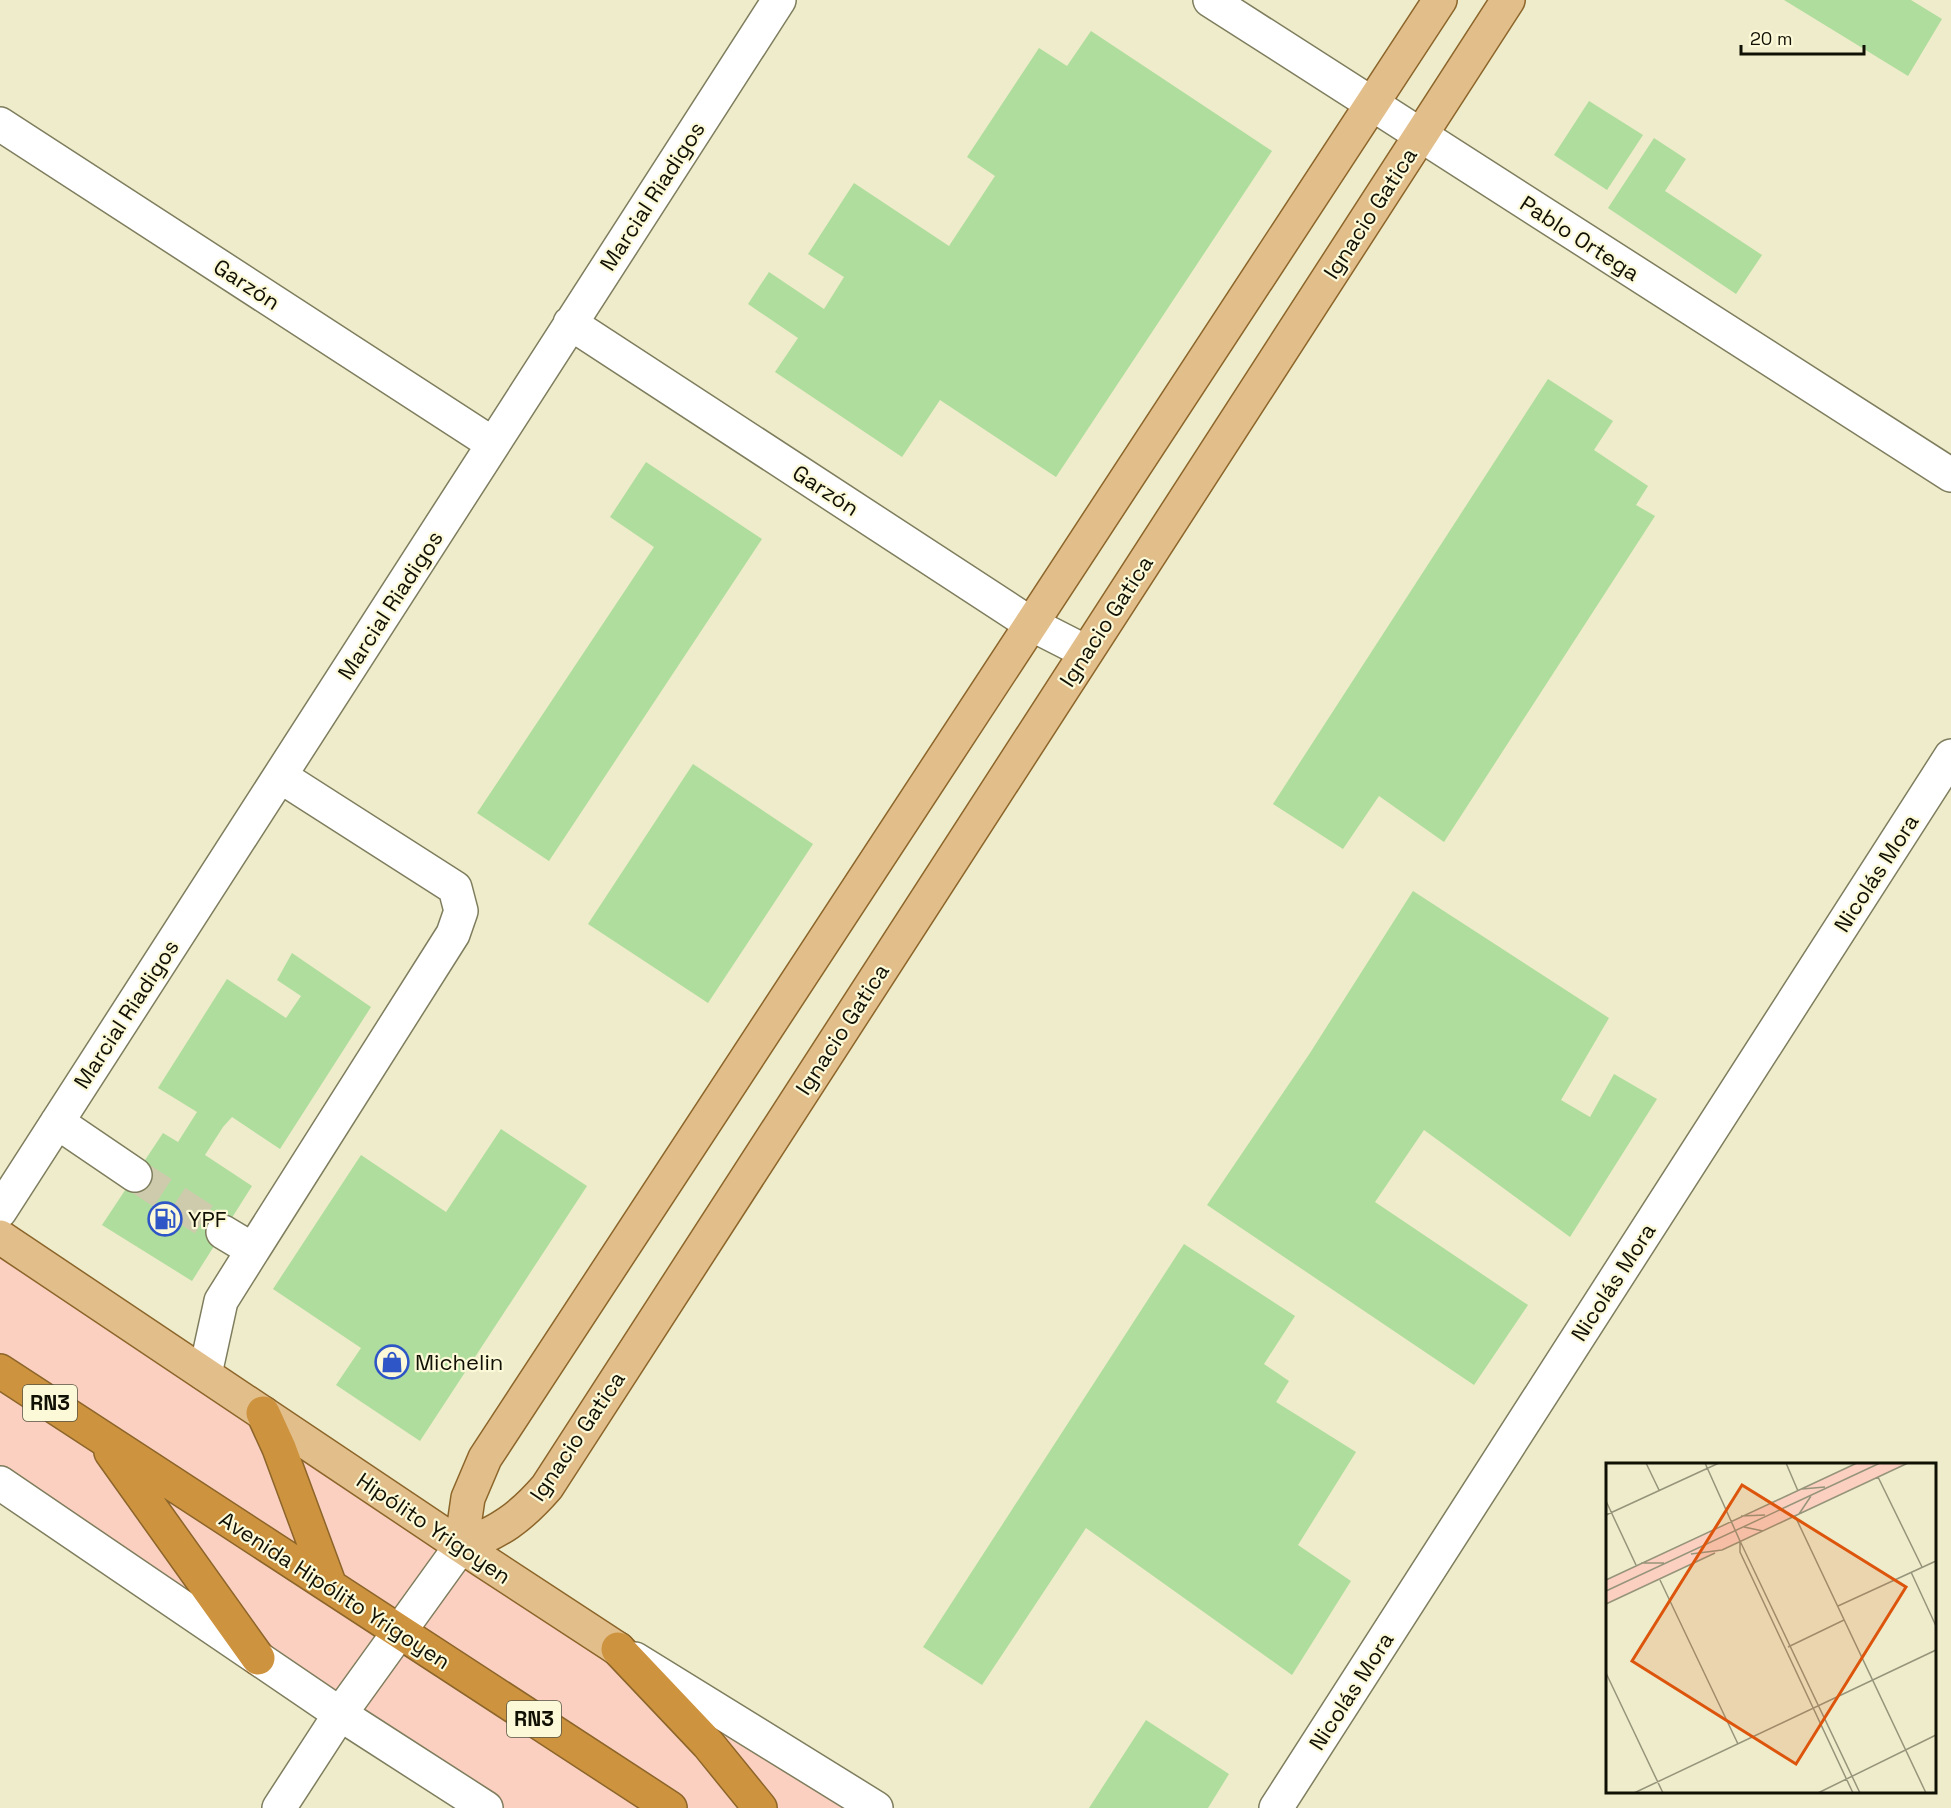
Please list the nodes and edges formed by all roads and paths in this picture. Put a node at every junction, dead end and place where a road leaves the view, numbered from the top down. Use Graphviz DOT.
graph roads {
  1 [pos="779,0"];
  2 [pos="1210,0"];
  3 [pos="1440,0"];
  4 [pos="1508,0"];
  5 [pos="1373,105"];
  6 [pos="0,124"];
  7 [pos="1420,135"];
  8 [pos="570,323"];
  9 [pos="493,444"];
  10 [pos="1951,475"];
  11 [pos="1030,624"];
  12 [pos="1086,652"];
  13 [pos="1951,756"];
  14 [pos="280,776"];
  15 [pos="57,1122"];
  16 [pos="135,1175"];
  17 [pos="0,1211"];
  18 [pos="223,1232"];
  19 [pos="0,1237"];
  20 [pos="253,1250"];
  21 [pos="0,1371"];
  22 [pos="205,1374"];
  23 [pos="263,1413"];
  24 [pos="100,1436"];
  25 [pos="0,1483"];
  26 [pos="461,1546"];
  27 [pos="330,1586"];
  28 [pos="398,1631"];
  29 [pos="618,1649"];
  30 [pos="258,1658"];
  31 [pos="340,1714"];
  32 [pos="279,1808"];
  33 [pos="486,1808"];
  34 [pos="670,1808"];
  35 [pos="760,1808"];
  36 [pos="876,1808"];
  37 [pos="1276,1808"];
  1 -- 8 [label="street, Marcial Riadigos"];
  2 -- 5 [label="street, Pablo Ortega"];
  3 -- 5 [label="main road"];
  4 -- 7 [label="main road, Ignacio Gatica"];
  5 -- 7 [label="street, Pablo Ortega"];
  5 -- 11 [label="main road"];
  6 -- 9 [label="street, Garzón"];
  7 -- 10 [label="street, Pablo Ortega"];
  7 -- 12 [label="main road, Ignacio Gatica"];
  8 -- 9 [label="street, Marcial Riadigos"];
  8 -- 11 [label="street, Garzón"];
  9 -- 14 [label="street, Marcial Riadigos"];
  11 -- 12 [label="street, Garzón"];
  11 -- 26 [label="main road"];
  12 -- 26 [label="main road, Ignacio Gatica"];
  13 -- 37 [label="street, Nicolás Mora"];
  14 -- 15 [label="street, Marcial Riadigos"];
  14 -- 20 [label="street"];
  15 -- 16 [label="street"];
  15 -- 17 [label="street, Marcial Riadigos"];
  18 -- 20 [label="street"];
  19 -- 22 [label="main road, Hipólito Yrigoyen"];
  20 -- 22 [label="street"];
  21 -- 24 [label="highway, Avenida Hipólito Yrigoyen / RN3"];
  22 -- 23 [label="main road, Hipólito Yrigoyen"];
  23 -- 26 [label="main road, Hipólito Yrigoyen"];
  23 -- 27 [label="highway"];
  24 -- 27 [label="highway, Avenida Hipólito Yrigoyen / RN3"];
  24 -- 30 [label="highway"];
  25 -- 30 [label="street"];
  26 -- 28 [label="street"];
  26 -- 29 [label="main road, Hipólito Yrigoyen"];
  27 -- 28 [label="highway, Avenida Hipólito Yrigoyen / RN3"];
  28 -- 31 [label="street"];
  28 -- 34 [label="highway, Avenida Hipólito Yrigoyen / RN3"];
  29 -- 35 [label="highway"];
  29 -- 36 [label="street, Hipólito Yrigoyen"];
  30 -- 31 [label="street"];
  31 -- 32 [label="street"];
  31 -- 33 [label="street"];
}
